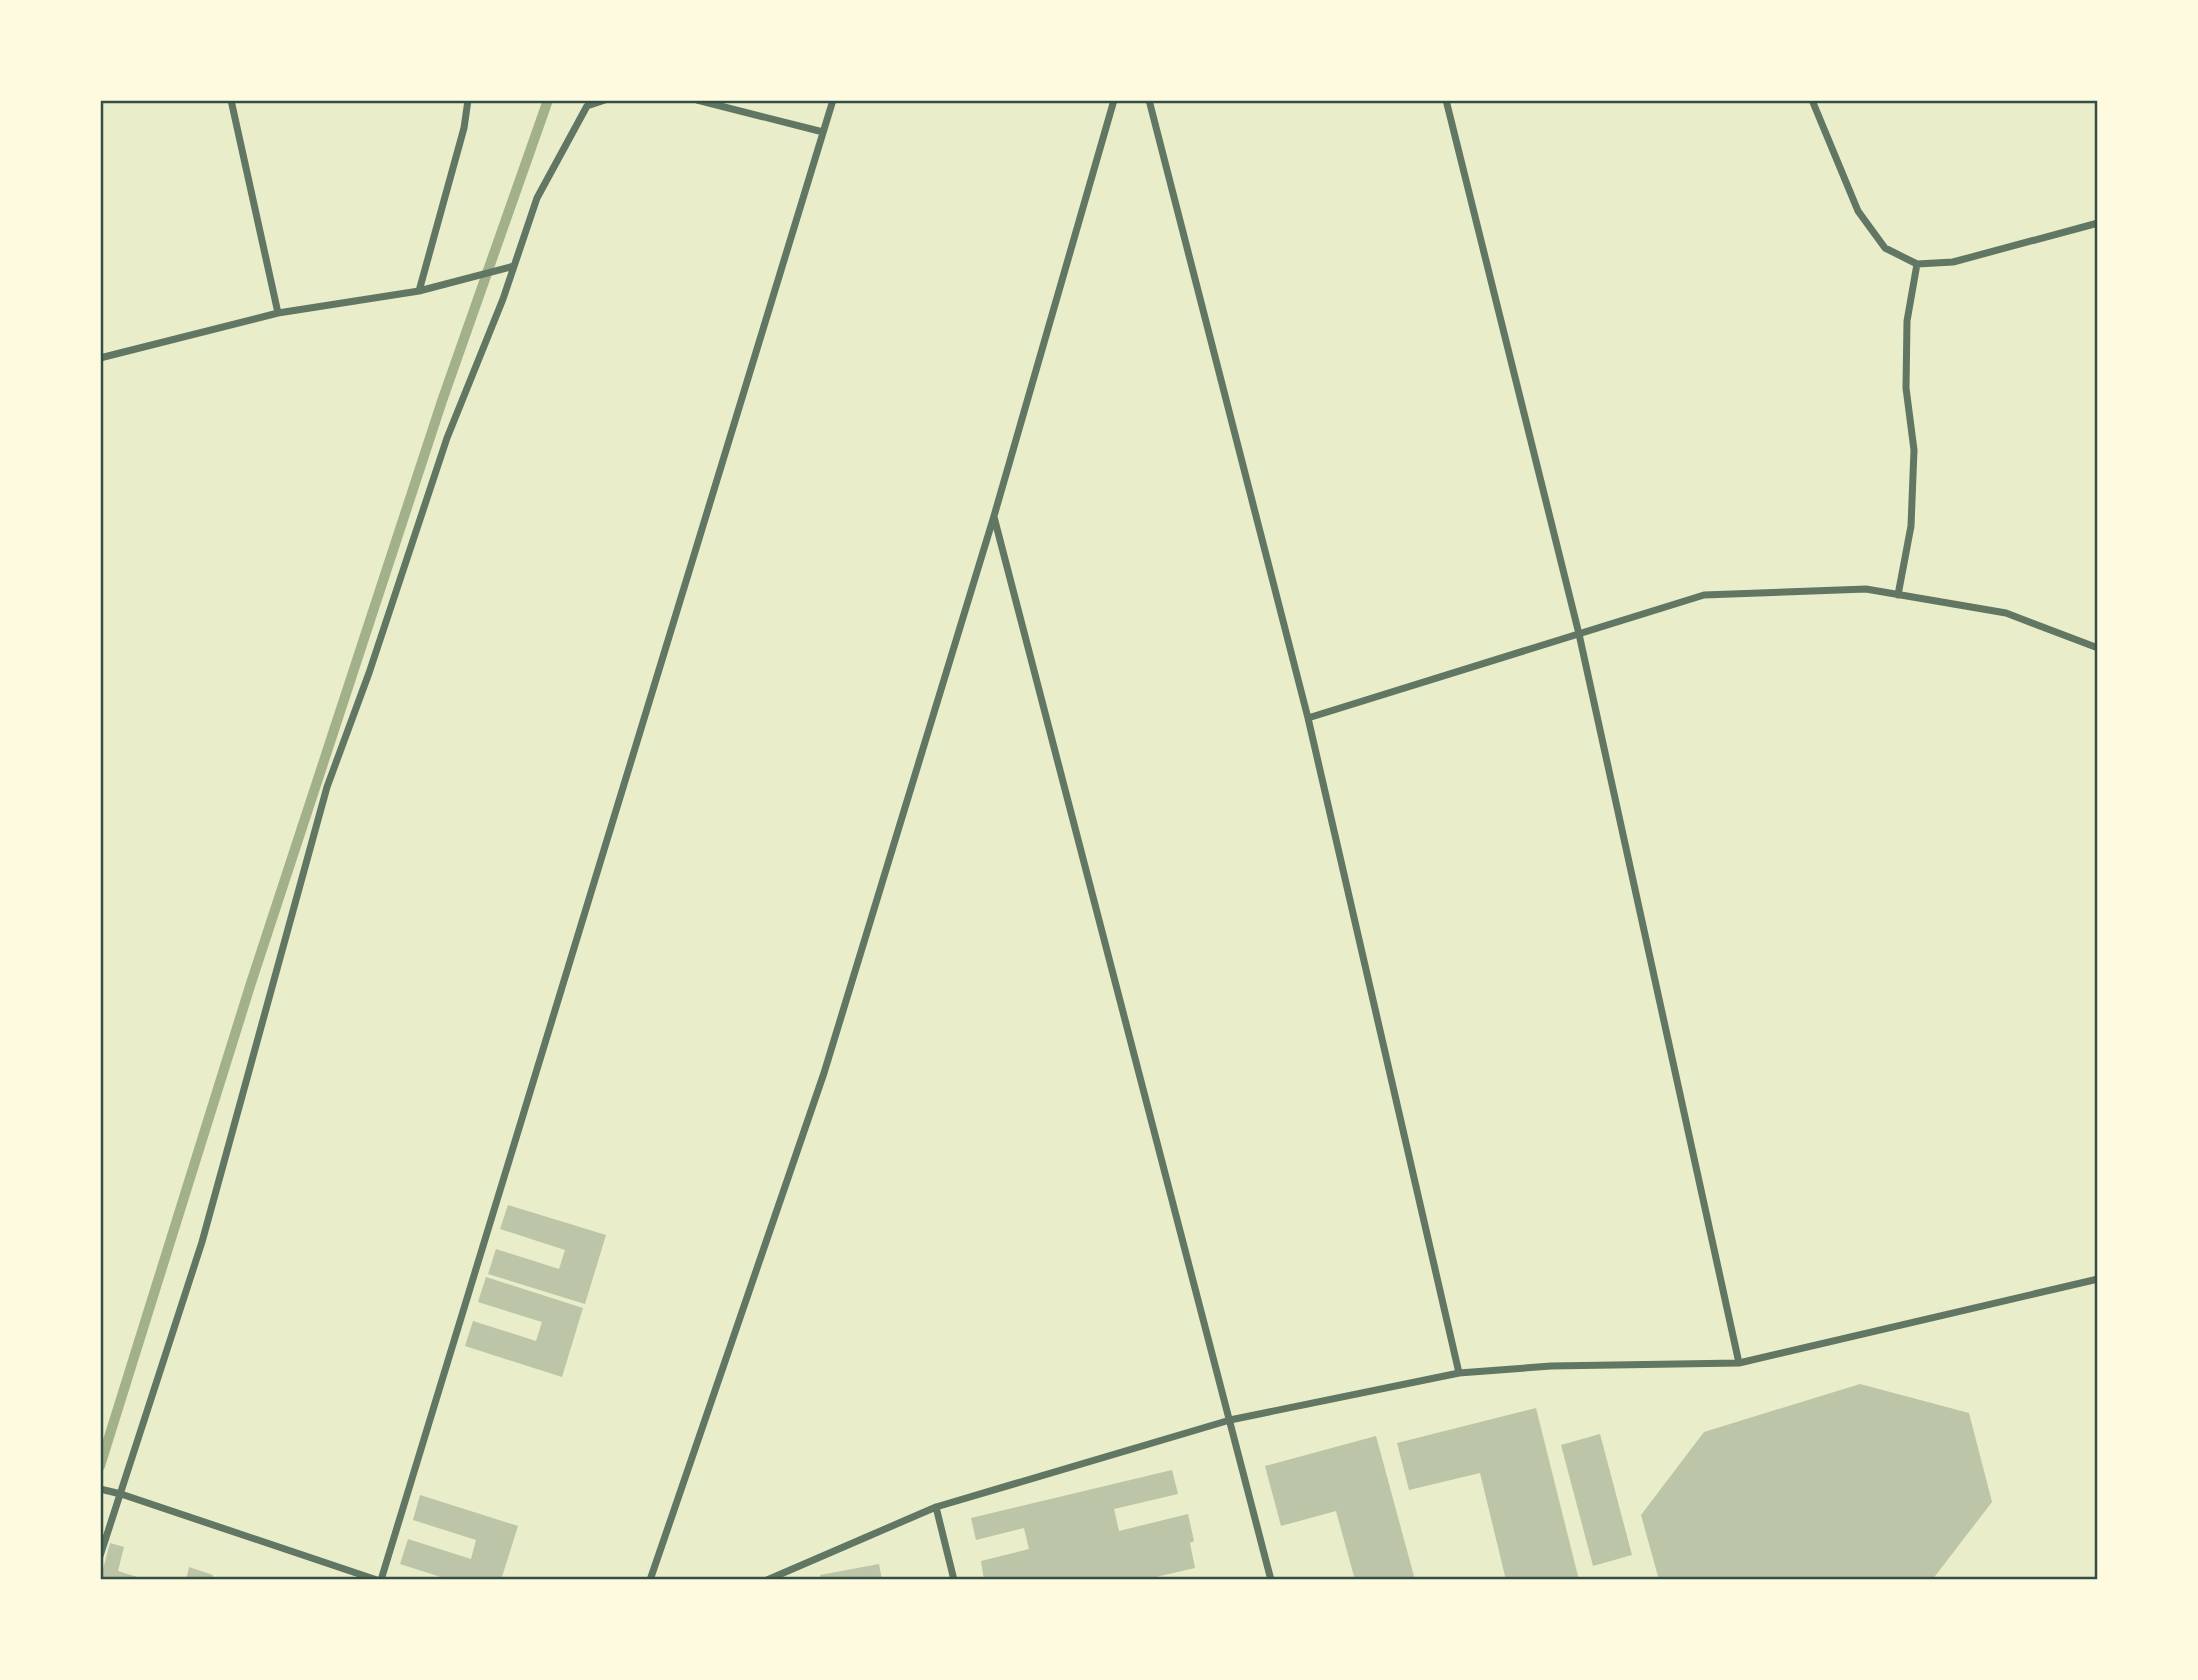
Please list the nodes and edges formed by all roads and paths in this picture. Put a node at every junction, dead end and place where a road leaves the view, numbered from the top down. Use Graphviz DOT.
graph roads {
  1 [pos="231,100"];
  2 [pos="468,100"];
  3 [pos="605,100"];
  4 [pos="697,100"];
  5 [pos="833,100"];
  6 [pos="1114,100"];
  7 [pos="1149,100"];
  8 [pos="1446,100"];
  9 [pos="1812,100"];
  10 [pos="823,132"];
  11 [pos="2098,223"];
  12 [pos="1917,264"];
  13 [pos="514,266"];
  14 [pos="419,291"];
  15 [pos="278,313"];
  16 [pos="100,358"];
  17 [pos="994,516"];
  18 [pos="1898,595"];
  19 [pos="1579,634"];
  20 [pos="2098,648"];
  21 [pos="1308,718"];
  22 [pos="2098,1279"];
  23 [pos="1739,1363"];
  24 [pos="1459,1373"];
  25 [pos="1230,1420"];
  26 [pos="100,1489"];
  27 [pos="117,1493"];
  28 [pos="936,1507"];
  29 [pos="100,1556"];
  30 [pos="379,1580"];
  31 [pos="650,1580"];
  32 [pos="767,1580"];
  33 [pos="954,1580"];
  34 [pos="1271,1580"];
  1 -- 15 [label="street"];
  2 -- 14 [label="street"];
  3 -- 13 [label="street"];
  4 -- 10 [label="street"];
  5 -- 10 [label="street"];
  6 -- 17 [label="street"];
  7 -- 21 [label="street"];
  8 -- 19 [label="street"];
  9 -- 12 [label="street"];
  10 -- 30 [label="street"];
  11 -- 12 [label="street"];
  12 -- 18 [label="street"];
  13 -- 14 [label="street"];
  13 -- 27 [label="street"];
  14 -- 15 [label="street"];
  15 -- 16 [label="street"];
  17 -- 25 [label="street"];
  17 -- 31 [label="street"];
  18 -- 19 [label="street"];
  18 -- 20 [label="street"];
  19 -- 21 [label="street"];
  19 -- 23 [label="street"];
  21 -- 24 [label="street"];
  22 -- 23 [label="street"];
  23 -- 24 [label="street"];
  24 -- 25 [label="street"];
  25 -- 28 [label="street"];
  25 -- 34 [label="street"];
  26 -- 27 [label="street"];
  27 -- 29 [label="street"];
  27 -- 30 [label="street"];
  28 -- 32 [label="street"];
  28 -- 33 [label="street"];
}
